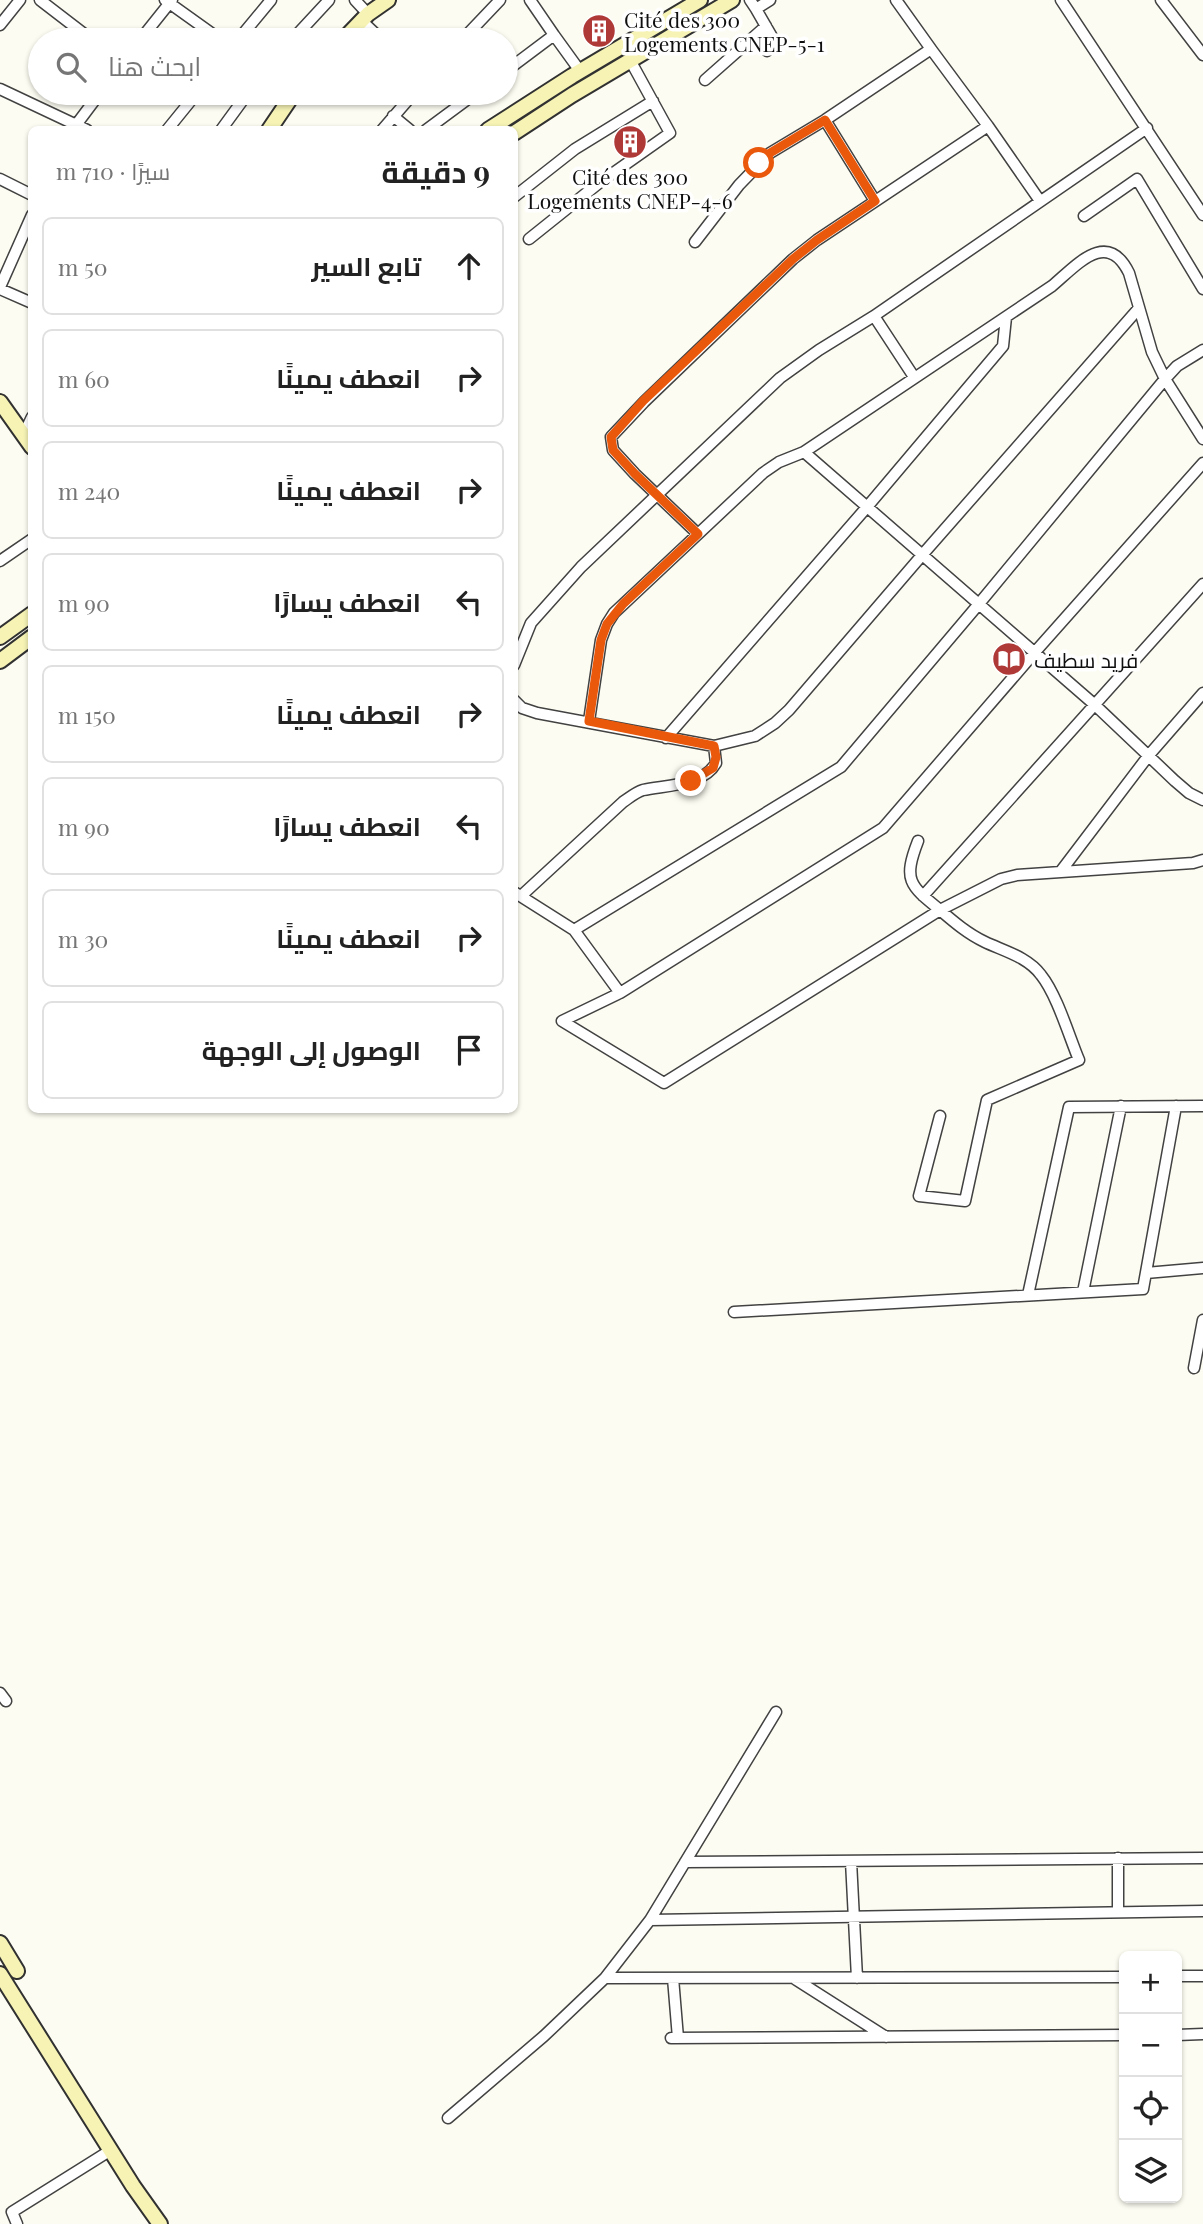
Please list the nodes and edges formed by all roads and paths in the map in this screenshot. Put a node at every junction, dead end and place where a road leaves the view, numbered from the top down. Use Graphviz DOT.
graph roads {
  1 [pos="20,0"];
  2 [pos="40,0"];
  3 [pos="271,0"];
  4 [pos="329,0"];
  5 [pos="355,0"];
  6 [pos="388,0"];
  7 [pos="500,0"];
  8 [pos="530,0"];
  9 [pos="700,0"];
  10 [pos="732,0"];
  11 [pos="770,0"];
  12 [pos="1061,0"];
  13 [pos="1161,0"];
  14 [pos="169,1"];
  15 [pos="900,1"];
  16 [pos="753,4"];
  17 [pos="365,17"];
  18 [pos="0,25"];
  19 [pos="766,26"];
  20 [pos="76,28"];
  21 [pos="149,28"];
  22 [pos="205,28"];
  23 [pos="248,28"];
  24 [pos="303,28"];
  25 [pos="354,28"];
  26 [pos="373,28"];
  27 [pos="473,28"];
  28 [pos="554,35"];
  29 [pos="931,49"];
  30 [pos="768,51"];
  31 [pos="1203,55"];
  32 [pos="630,60"];
  33 [pos="518,62"];
  34 [pos="580,71"];
  35 [pos="705,80"];
  36 [pos="0,89"];
  37 [pos="653,102"];
  38 [pos="28,103"];
  39 [pos="31,105"];
  40 [pos="91,105"];
  41 [pos="187,105"];
  42 [pos="239,105"];
  43 [pos="285,105"];
  44 [pos="403,105"];
  45 [pos="460,105"];
  46 [pos="393,116"];
  47 [pos="825,120"];
  48 [pos="72,126"];
  49 [pos="75,126"];
  50 [pos="170,126"];
  51 [pos="223,126"];
  52 [pos="272,126"];
  53 [pos="385,126"];
  54 [pos="405,126"];
  55 [pos="431,126"];
  56 [pos="494,126"];
  57 [pos="988,126"];
  58 [pos="1147,128"];
  59 [pos="518,130"];
  60 [pos="0,179"];
  61 [pos="28,193"];
  62 [pos="518,194"];
  63 [pos="875,201"];
  64 [pos="1040,201"];
  65 [pos="1203,215"];
  66 [pos="1084,216"];
  67 [pos="28,224"];
  68 [pos="529,239"];
  69 [pos="695,242"];
  70 [pos="0,288"];
  71 [pos="1203,289"];
  72 [pos="28,301"];
  73 [pos="1139,308"];
  74 [pos="874,316"];
  75 [pos="1006,317"];
  76 [pos="1203,349"];
  77 [pos="914,377"];
  78 [pos="1165,379"];
  79 [pos="0,402"];
  80 [pos="1203,439"];
  81 [pos="27,441"];
  82 [pos="804,452"];
  83 [pos="1203,463"];
  84 [pos="657,494"];
  85 [pos="867,507"];
  86 [pos="698,534"];
  87 [pos="28,543"];
  88 [pos="923,554"];
  89 [pos="0,561"];
  90 [pos="1203,584"];
  91 [pos="978,605"];
  92 [pos="28,617"];
  93 [pos="0,637"];
  94 [pos="28,640"];
  95 [pos="1035,652"];
  96 [pos="518,655"];
  97 [pos="0,661"];
  98 [pos="1203,693"];
  99 [pos="518,704"];
  100 [pos="1095,705"];
  101 [pos="589,721"];
  102 [pos="666,738"];
  103 [pos="714,746"];
  104 [pos="1149,755"];
  105 [pos="1203,800"];
  106 [pos="918,841"];
  107 [pos="1200,863"];
  108 [pos="1061,871"];
  109 [pos="518,894"];
  110 [pos="923,897"];
  111 [pos="940,910"];
  112 [pos="574,930"];
  113 [pos="620,993"];
  114 [pos="1121,1106"];
  115 [pos="1176,1106"];
  116 [pos="1203,1106"];
  117 [pos="940,1116"];
  118 [pos="1203,1268"];
  119 [pos="1146,1273"];
  120 [pos="1083,1292"];
  121 [pos="1028,1295"];
  122 [pos="734,1312"];
  123 [pos="1203,1320"];
  124 [pos="1194,1368"];
  125 [pos="776,1712"];
  126 [pos="1118,1858"];
  127 [pos="1203,1858"];
  128 [pos="851,1861"];
  129 [pos="685,1862"];
  130 [pos="1203,1911"];
  131 [pos="1118,1912"];
  132 [pos="854,1917"];
  133 [pos="650,1920"];
  134 [pos="0,1943"];
  135 [pos="17,1971"];
  136 [pos="0,1974"];
  137 [pos="1182,1976"];
  138 [pos="1203,1976"];
  139 [pos="1119,1977"];
  140 [pos="605,1978"];
  141 [pos="673,1978"];
  142 [pos="793,1978"];
  143 [pos="857,1978"];
  144 [pos="1203,2034"];
  145 [pos="1119,2035"];
  146 [pos="1182,2035"];
  147 [pos="886,2037"];
  148 [pos="448,2118"];
  149 [pos="111,2151"];
  150 [pos="18,2224"];
  151 [pos="160,2224"];
  1 -- 18 [label="street"];
  2 -- 20 [label="street"];
  3 -- 23 [label="street"];
  4 -- 24 [label="street"];
  5 -- 17 [label="street"];
  6 -- 17 [label="main road"];
  7 -- 27 [label="street"];
  8 -- 28 [label="street"];
  9 -- 34 [label="main road"];
  10 -- 32 [label="main road"];
  11 -- 16 [label="street"];
  12 -- 58 [label="street"];
  13 -- 31 [label="street"];
  14 -- 21 [label="street"];
  14 -- 22 [label="street"];
  15 -- 29 [label="street"];
  16 -- 19 [label="street"];
  17 -- 25 [label="main road"];
  17 -- 26 [label="street"];
  19 -- 30 [label="street"];
  19 -- 35 [label="street"];
  28 -- 33 [label="street"];
  28 -- 34 [label="street"];
  29 -- 47 [label="street"];
  29 -- 57 [label="street"];
  32 -- 37 [label="street"];
  32 -- 59 [label="main road"];
  34 -- 56 [label="main road"];
  36 -- 38 [label="street"];
  37 -- 62 [label="street"];
  37 -- 68 [label="street"];
  39 -- 48 [label="street"];
  40 -- 49 [label="street"];
  41 -- 50 [label="street"];
  42 -- 51 [label="street"];
  43 -- 52 [label="main road"];
  44 -- 46 [label="street"];
  45 -- 55 [label="street"];
  46 -- 53 [label="street"];
  46 -- 54 [label="street"];
  47 -- 63 [label="street"];
  47 -- 69 [label="street"];
  57 -- 63 [label="street"];
  57 -- 64 [label="street"];
  58 -- 64 [label="street"];
  58 -- 65 [label="street"];
  60 -- 61 [label="street"];
  63 -- 84 [label="street"];
  64 -- 74 [label="street"];
  66 -- 71 [label="street"];
  67 -- 70 [label="street"];
  70 -- 72 [label="street"];
  73 -- 75 [label="street"];
  73 -- 78 [label="street"];
  73 -- 88 [label="street"];
  74 -- 77 [label="street"];
  74 -- 84 [label="street"];
  75 -- 77 [label="street"];
  75 -- 85 [label="street"];
  76 -- 78 [label="street"];
  77 -- 82 [label="street"];
  78 -- 80 [label="street"];
  78 -- 91 [label="street"];
  79 -- 81 [label="main road"];
  82 -- 85 [label="street"];
  82 -- 86 [label="street"];
  83 -- 95 [label="street"];
  84 -- 86 [label="street"];
  84 -- 96 [label="street"];
  85 -- 88 [label="street"];
  85 -- 102 [label="street"];
  86 -- 101 [label="street"];
  87 -- 89 [label="street"];
  88 -- 91 [label="street"];
  88 -- 103 [label="street"];
  90 -- 100 [label="street"];
  91 -- 95 [label="street"];
  91 -- 112 [label="street"];
  92 -- 93 [label="main road"];
  94 -- 97 [label="main road"];
  95 -- 100 [label="street"];
  95 -- 113 [label="street"];
  98 -- 104 [label="street"];
  99 -- 101 [label="street"];
  100 -- 104 [label="street"];
  100 -- 110 [label="street"];
  101 -- 102 [label="street"];
  102 -- 103 [label="street"];
  103 -- 109 [label="street"];
  104 -- 105 [label="street"];
  104 -- 108 [label="street"];
  106 -- 110 [label="street"];
  107 -- 108 [label="street"];
  108 -- 111 [label="street"];
  109 -- 112 [label="street"];
  110 -- 111 [label="street"];
  111 -- 113 [label="street"];
  111 -- 117 [label="street"];
  112 -- 113 [label="street"];
  114 -- 115 [label="street"];
  114 -- 120 [label="street"];
  114 -- 121 [label="street"];
  115 -- 116 [label="street"];
  115 -- 119 [label="street"];
  118 -- 119 [label="street"];
  119 -- 120 [label="street"];
  120 -- 121 [label="street"];
  121 -- 122 [label="street"];
  123 -- 124 [label="street"];
  125 -- 129 [label="street"];
  126 -- 127 [label="street"];
  126 -- 128 [label="street"];
  126 -- 131 [label="street"];
  128 -- 129 [label="street"];
  128 -- 132 [label="street"];
  129 -- 133 [label="street"];
  130 -- 131 [label="street"];
  131 -- 132 [label="street"];
  132 -- 133 [label="street"];
  132 -- 143 [label="street"];
  133 -- 140 [label="street"];
  134 -- 135 [label="main road"];
  136 -- 149 [label="main road"];
  137 -- 138 [label="street"];
  139 -- 143 [label="street"];
  140 -- 141 [label="street"];
  140 -- 148 [label="street"];
  141 -- 142 [label="street"];
  141 -- 147 [label="street"];
  142 -- 143 [label="street"];
  142 -- 147 [label="street"];
  144 -- 146 [label="street"];
  145 -- 147 [label="street"];
  149 -- 150 [label="street"];
  149 -- 151 [label="main road"];
}
